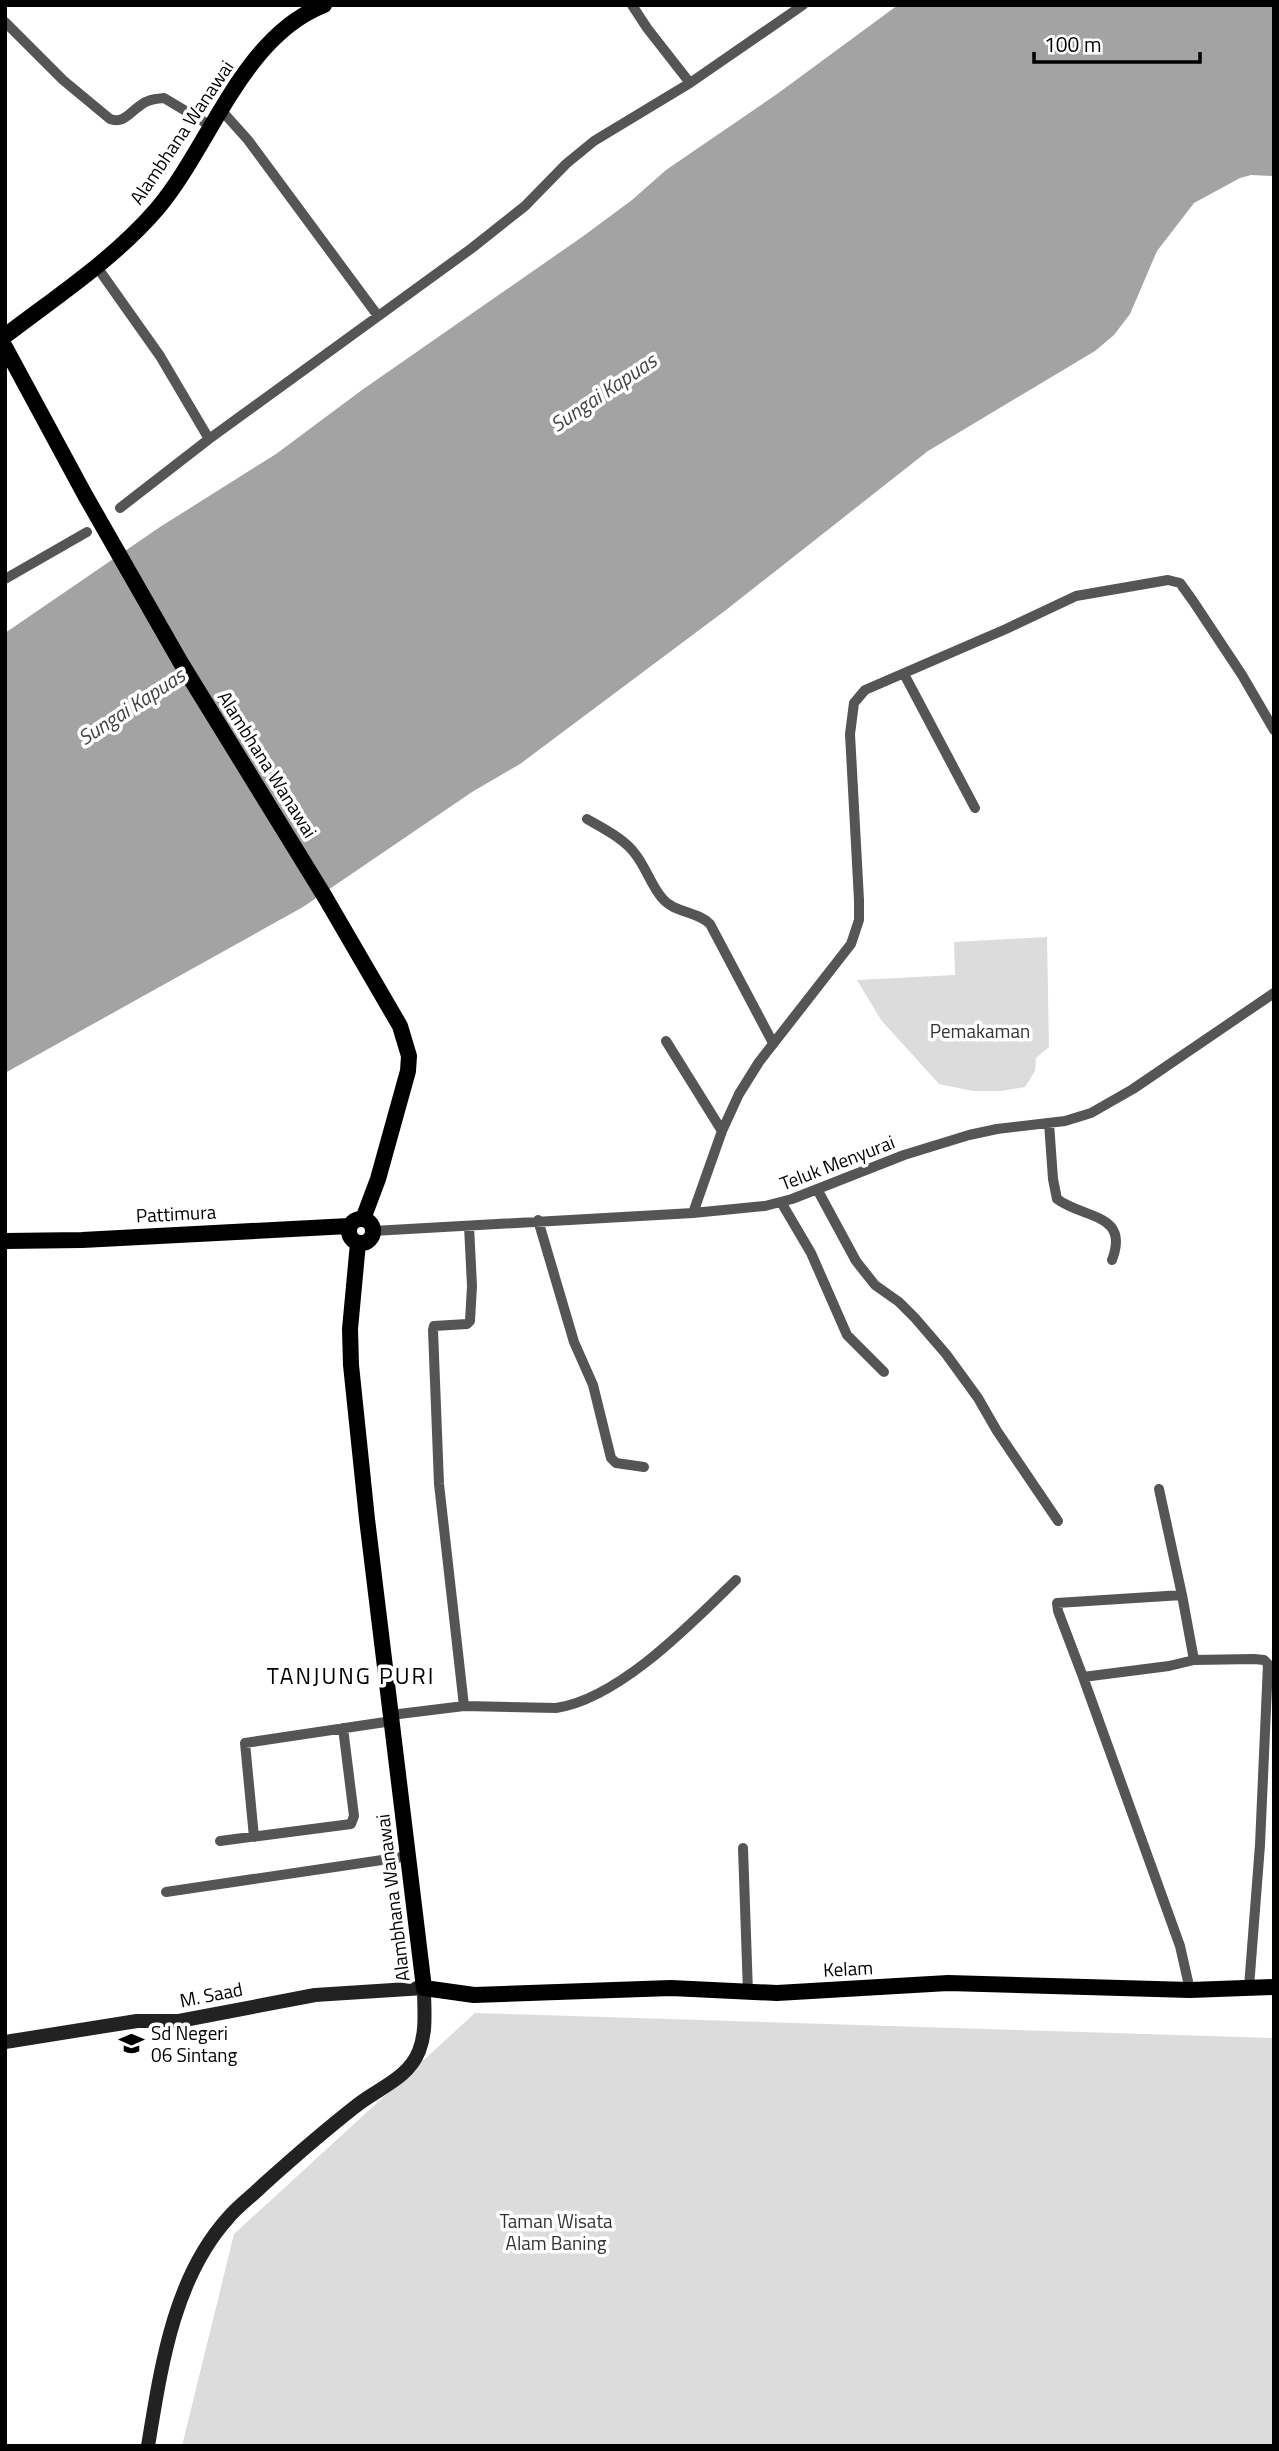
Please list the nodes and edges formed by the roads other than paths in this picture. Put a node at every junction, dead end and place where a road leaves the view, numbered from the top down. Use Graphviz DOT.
graph roads {
  1 [pos="324,5"];
  2 [pos="632,5"];
  3 [pos="803,5"];
  4 [pos="5,22"];
  5 [pos="690,83"];
  6 [pos="222,111"];
  7 [pos="211,125"];
  8 [pos="97,267"];
  9 [pos="379,316"];
  10 [pos="5,336"];
  11 [pos="5,347"];
  12 [pos="209,439"];
  13 [pos="120,508"];
  14 [pos="87,532"];
  15 [pos="5,579"];
  16 [pos="904,674"];
  17 [pos="1274,730"];
  18 [pos="975,808"];
  19 [pos="587,819"];
  20 [pos="1274,993"];
  21 [pos="666,1041"];
  22 [pos="773,1043"];
  23 [pos="1049,1123"];
  24 [pos="722,1131"];
  25 [pos="817,1189"];
  26 [pos="781,1202"];
  27 [pos="693,1213"];
  28 [pos="538,1220"];
  29 [pos="362,1225"];
  30 [pos="469,1226"];
  31 [pos="5,1241"];
  32 [pos="1112,1260"];
  33 [pos="884,1372"];
  34 [pos="644,1467"];
  35 [pos="1159,1489"];
  36 [pos="1058,1521"];
  37 [pos="736,1580"];
  38 [pos="1182,1595"];
  39 [pos="1194,1660"];
  40 [pos="1083,1677"];
  41 [pos="464,1706"];
  42 [pos="391,1718"];
  43 [pos="343,1728"];
  44 [pos="254,1837"];
  45 [pos="220,1841"];
  46 [pos="743,1848"];
  47 [pos="408,1856"];
  48 [pos="166,1892"];
  49 [pos="1249,1987"];
  50 [pos="1274,1987"];
  51 [pos="424,1988"];
  52 [pos="1190,1990"];
  53 [pos="748,1993"];
  54 [pos="5,2042"];
  55 [pos="148,2446"];
  1 -- 6 [label="main road, Alambhana Wanawai"];
  2 -- 5 [label="street"];
  3 -- 5 [label="street"];
  4 -- 7 [label="street"];
  5 -- 9 [label="street"];
  6 -- 7 [label="main road, Alambhana Wanawai"];
  6 -- 9 [label="street"];
  7 -- 8 [label="main road, Alambhana Wanawai"];
  8 -- 10 [label="main road, Alambhana Wanawai"];
  8 -- 12 [label="street"];
  9 -- 12 [label="street"];
  11 -- 29 [label="main road, Alambhana Wanawai"];
  12 -- 13 [label="street"];
  14 -- 15 [label="street"];
  16 -- 17 [label="street"];
  16 -- 18 [label="street"];
  16 -- 22 [label="street"];
  19 -- 22 [label="street"];
  20 -- 23 [label="street, Teluk Menyurai"];
  21 -- 24 [label="street"];
  22 -- 24 [label="street"];
  23 -- 25 [label="street, Teluk Menyurai"];
  23 -- 32 [label="street"];
  24 -- 27 [label="street"];
  25 -- 26 [label="street, Teluk Menyurai"];
  25 -- 36 [label="street"];
  26 -- 27 [label="street, Teluk Menyurai"];
  26 -- 33 [label="street"];
  27 -- 28 [label="street, Teluk Menyurai"];
  28 -- 30 [label="street, Teluk Menyurai"];
  28 -- 34 [label="street"];
  29 -- 30 [label="street, Teluk Menyurai"];
  29 -- 31 [label="main road, Pattimura"];
  29 -- 42 [label="main road, Alambhana Wanawai"];
  30 -- 41 [label="street"];
  35 -- 38 [label="street"];
  37 -- 41 [label="street"];
  38 -- 39 [label="street"];
  38 -- 40 [label="street"];
  39 -- 40 [label="street"];
  39 -- 49 [label="street"];
  40 -- 52 [label="street"];
  41 -- 42 [label="street"];
  42 -- 43 [label="street"];
  42 -- 47 [label="main road, Alambhana Wanawai"];
  43 -- 44 [label="street"];
  43 -- 44 [label="street"];
  44 -- 45 [label="street"];
  46 -- 53 [label="street"];
  47 -- 48 [label="street"];
  47 -- 51 [label="main road, Alambhana Wanawai"];
  49 -- 50 [label="main road, Kelam"];
  49 -- 52 [label="main road, Kelam"];
  51 -- 53 [label="main road, Kelam"];
  51 -- 54 [label="street, M. Saad"];
  51 -- 55 [label="street, Alambhana Wanawai"];
  52 -- 53 [label="main road, Kelam"];
}
